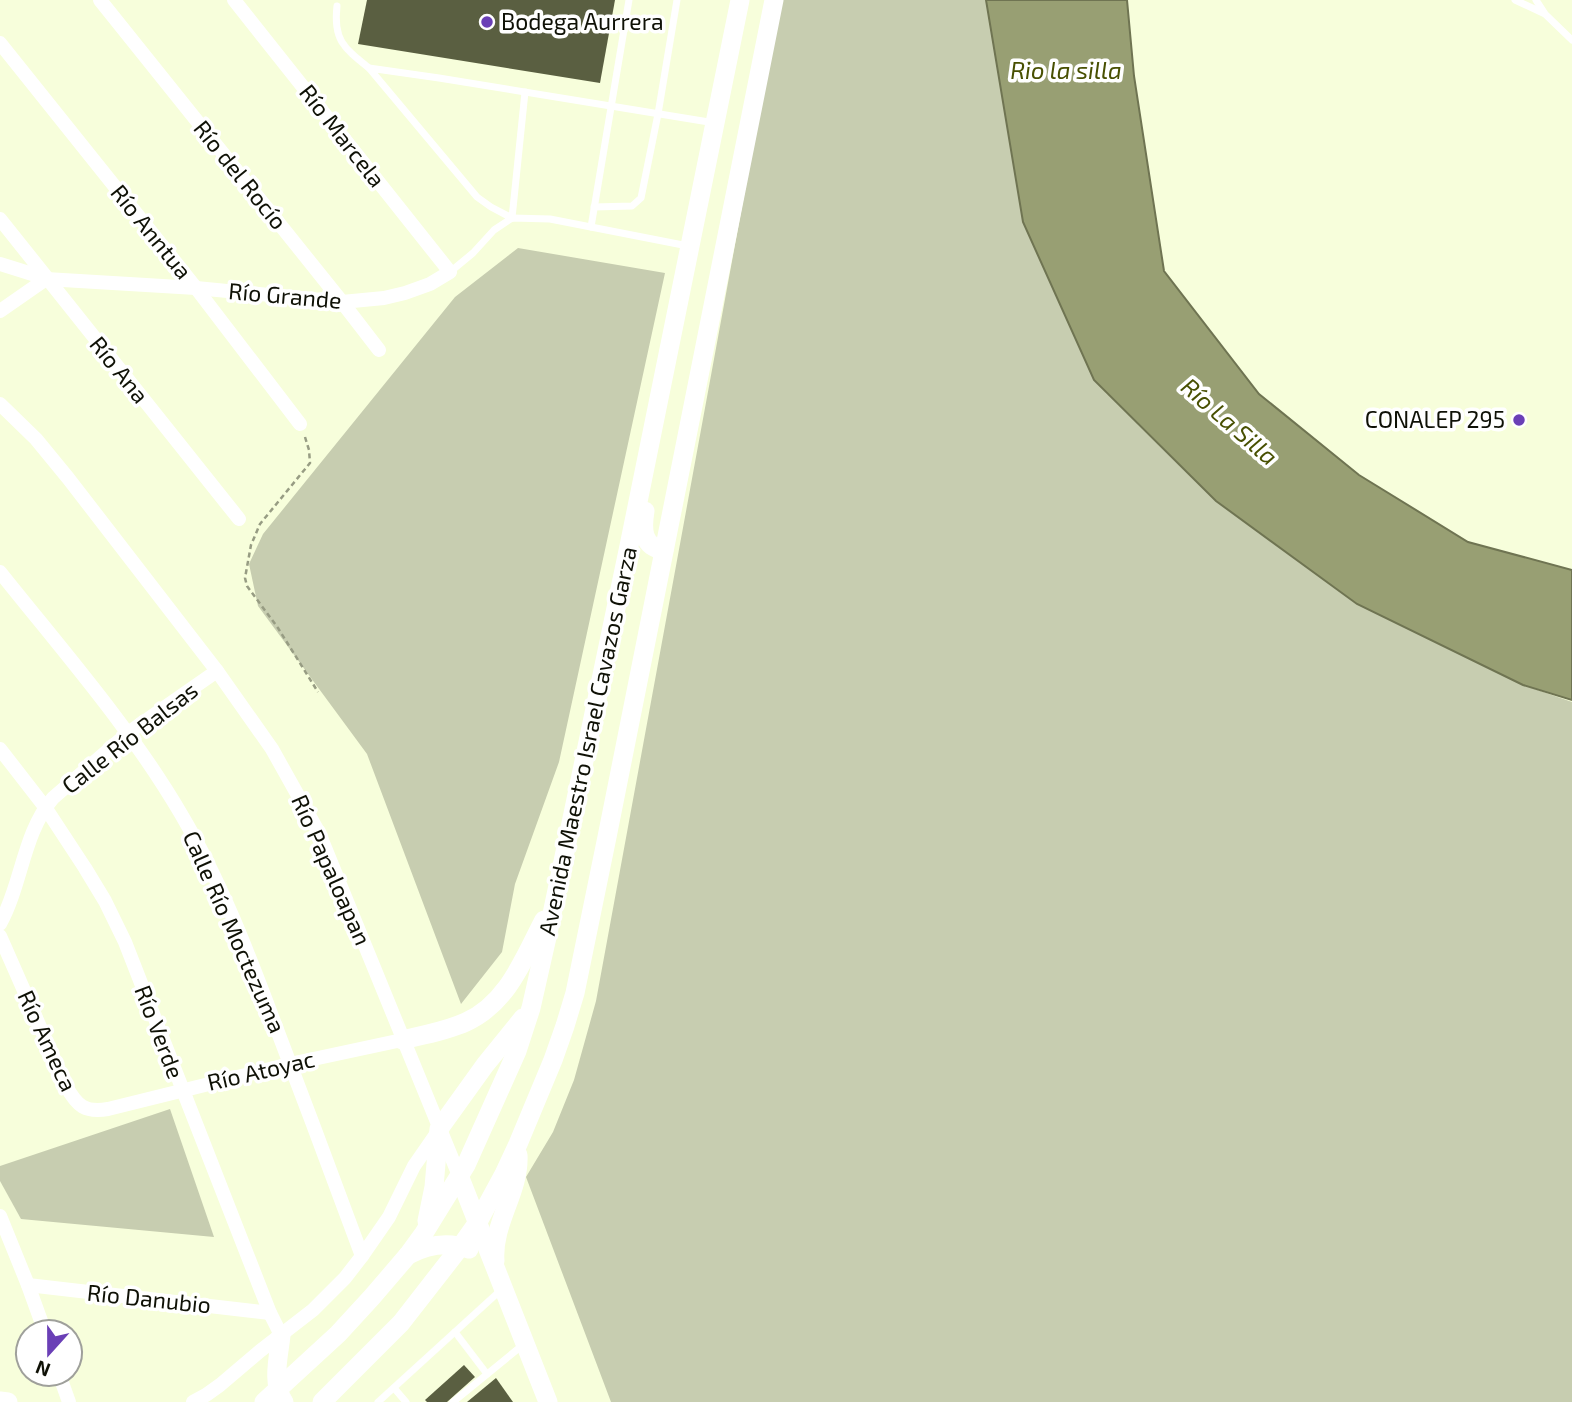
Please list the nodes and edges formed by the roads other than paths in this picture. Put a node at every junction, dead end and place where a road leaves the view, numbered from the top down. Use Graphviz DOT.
graph roads {
  1 [pos="100,0"];
  2 [pos="234,0"];
  3 [pos="629,0"];
  4 [pos="677,0"];
  5 [pos="740,0"];
  6 [pos="774,0"];
  7 [pos="1515,0"];
  8 [pos="1536,0"];
  9 [pos="337,6"];
  10 [pos="1545,14"];
  11 [pos="1572,40"];
  12 [pos="0,43"];
  13 [pos="369,68"];
  14 [pos="525,92"];
  15 [pos="612,107"];
  16 [pos="657,114"];
  17 [pos="715,124"];
  18 [pos="594,207"];
  19 [pos="512,218"];
  20 [pos="0,219"];
  21 [pos="591,227"];
  22 [pos="690,246"];
  23 [pos="0,264"];
  24 [pos="450,272"];
  25 [pos="46,279"];
  26 [pos="195,288"];
  27 [pos="342,302"];
  28 [pos="0,311"];
  29 [pos="379,350"];
  30 [pos="0,404"];
  31 [pos="300,424"];
  32 [pos="643,475"];
  33 [pos="239,519"];
  34 [pos="664,550"];
  35 [pos="0,572"];
  36 [pos="217,671"];
  37 [pos="128,733"];
  38 [pos="0,749"];
  39 [pos="45,807"];
  40 [pos="556,897"];
  41 [pos="0,924"];
  42 [pos="0,936"];
  43 [pos="531,1007"];
  44 [pos="402,1040"];
  45 [pos="290,1063"];
  46 [pos="182,1090"];
  47 [pos="79,1106"];
  48 [pos="439,1129"];
  49 [pos="518,1144"];
  50 [pos="460,1178"];
  51 [pos="0,1216"];
  52 [pos="478,1222"];
  53 [pos="424,1233"];
  54 [pos="461,1246"];
  55 [pos="408,1255"];
  56 [pos="362,1256"];
  57 [pos="498,1278"];
  58 [pos="28,1285"];
  59 [pos="270,1312"];
  60 [pos="39,1318"];
  61 [pos="455,1332"];
  62 [pos="281,1335"];
  63 [pos="525,1344"];
  64 [pos="487,1374"];
  65 [pos="394,1388"];
  66 [pos="275,1398"];
  67 [pos="0,1401"];
  68 [pos="9,1402"];
  69 [pos="193,1402"];
  70 [pos="322,1402"];
  71 [pos="378,1402"];
  72 [pos="406,1402"];
  73 [pos="453,1402"];
  74 [pos="548,1402"];
  1 -- 27 [label="street, Río del Rocío"];
  2 -- 24 [label="street, Río Marcela"];
  3 -- 15 [label="lane"];
  4 -- 16 [label="lane"];
  5 -- 17 [label="main road, Avenida Maestro Israel Cavazos Garza"];
  6 -- 34 [label="main road, Avenida Maestro Israel Cavazos Garza"];
  7 -- 10 [label="lane"];
  8 -- 10 [label="lane"];
  9 -- 13 [label="lane"];
  10 -- 11 [label="lane"];
  12 -- 26 [label="street, Río Anntua"];
  13 -- 14 [label="lane"];
  13 -- 19 [label="lane"];
  14 -- 15 [label="lane"];
  14 -- 19 [label="lane"];
  15 -- 16 [label="lane"];
  15 -- 18 [label="lane"];
  16 -- 17 [label="lane"];
  16 -- 18 [label="lane"];
  17 -- 22 [label="main road, Avenida Maestro Israel Cavazos Garza"];
  18 -- 21 [label="lane"];
  19 -- 21 [label="lane"];
  19 -- 24 [label="lane"];
  20 -- 25 [label="street, Río Ana"];
  21 -- 22 [label="lane"];
  22 -- 32 [label="main road, Avenida Maestro Israel Cavazos Garza"];
  23 -- 25 [label="street"];
  24 -- 27 [label="street, Río Grande"];
  25 -- 26 [label="street, Río Grande"];
  25 -- 28 [label="street"];
  25 -- 33 [label="street, Río Ana"];
  26 -- 27 [label="street, Río Grande"];
  26 -- 31 [label="street, Río Anntua"];
  27 -- 29 [label="street, Río del Rocío"];
  30 -- 36 [label="street, Río Papaloapan"];
  32 -- 34 [label="main road"];
  32 -- 40 [label="main road, Avenida Maestro Israel Cavazos Garza"];
  34 -- 49 [label="main road, Avenida Maestro Israel Cavazos Garza"];
  35 -- 37 [label="street, Calle Río Moctezuma"];
  36 -- 37 [label="street, Calle Río Balsas"];
  36 -- 44 [label="street, Río Papaloapan"];
  37 -- 39 [label="street, Calle Río Balsas"];
  37 -- 45 [label="street, Calle Río Moctezuma"];
  38 -- 39 [label="street, Río Verde"];
  39 -- 41 [label="street, Calle Río Balsas"];
  39 -- 46 [label="street, Río Verde"];
  40 -- 43 [label="main road, Avenida Maestro Israel Cavazos Garza"];
  40 -- 44 [label="main road"];
  42 -- 47 [label="street, Río Ameca"];
  43 -- 48 [label="main road"];
  43 -- 50 [label="main road, Avenida Maestro Israel Cavazos Garza"];
  44 -- 45 [label="street, Río Atoyac"];
  44 -- 48 [label="street, Río Papaloapan"];
  45 -- 46 [label="street, Río Atoyac"];
  45 -- 56 [label="street, Calle Río Moctezuma"];
  46 -- 47 [label="street, Río Atoyac"];
  46 -- 59 [label="street, Río Verde"];
  48 -- 50 [label="street, Río Papaloapan"];
  48 -- 53 [label="main road"];
  48 -- 56 [label="street"];
  49 -- 52 [label="main road, Avenida Maestro Israel Cavazos Garza"];
  49 -- 57 [label="main road"];
  50 -- 52 [label="main road, Río Papaloapan"];
  50 -- 53 [label="main road, Avenida Maestro Israel Cavazos Garza"];
  51 -- 58 [label="street"];
  52 -- 54 [label="main road, Avenida Maestro Israel Cavazos Garza"];
  52 -- 57 [label="main road, Río Papaloapan"];
  53 -- 55 [label="main road, Avenida Maestro Israel Cavazos Garza"];
  54 -- 55 [label="main road"];
  54 -- 57 [label="main road"];
  54 -- 70 [label="main road, Avenida Maestro Israel Cavazos Garza"];
  55 -- 66 [label="main road, Avenida Maestro Israel Cavazos Garza"];
  56 -- 62 [label="street"];
  57 -- 61 [label="lane"];
  57 -- 63 [label="main road, Río Papaloapan"];
  58 -- 59 [label="street, Río Danubio"];
  58 -- 60 [label="street"];
  59 -- 62 [label="street, Río Verde"];
  61 -- 64 [label="lane"];
  61 -- 65 [label="lane"];
  62 -- 66 [label="main road"];
  62 -- 69 [label="street"];
  63 -- 64 [label="lane"];
  63 -- 74 [label="main road, Río Papaloapan"];
  64 -- 73 [label="lane"];
  65 -- 71 [label="lane"];
  65 -- 72 [label="lane"];
  67 -- 68 [label="main road"];
}
